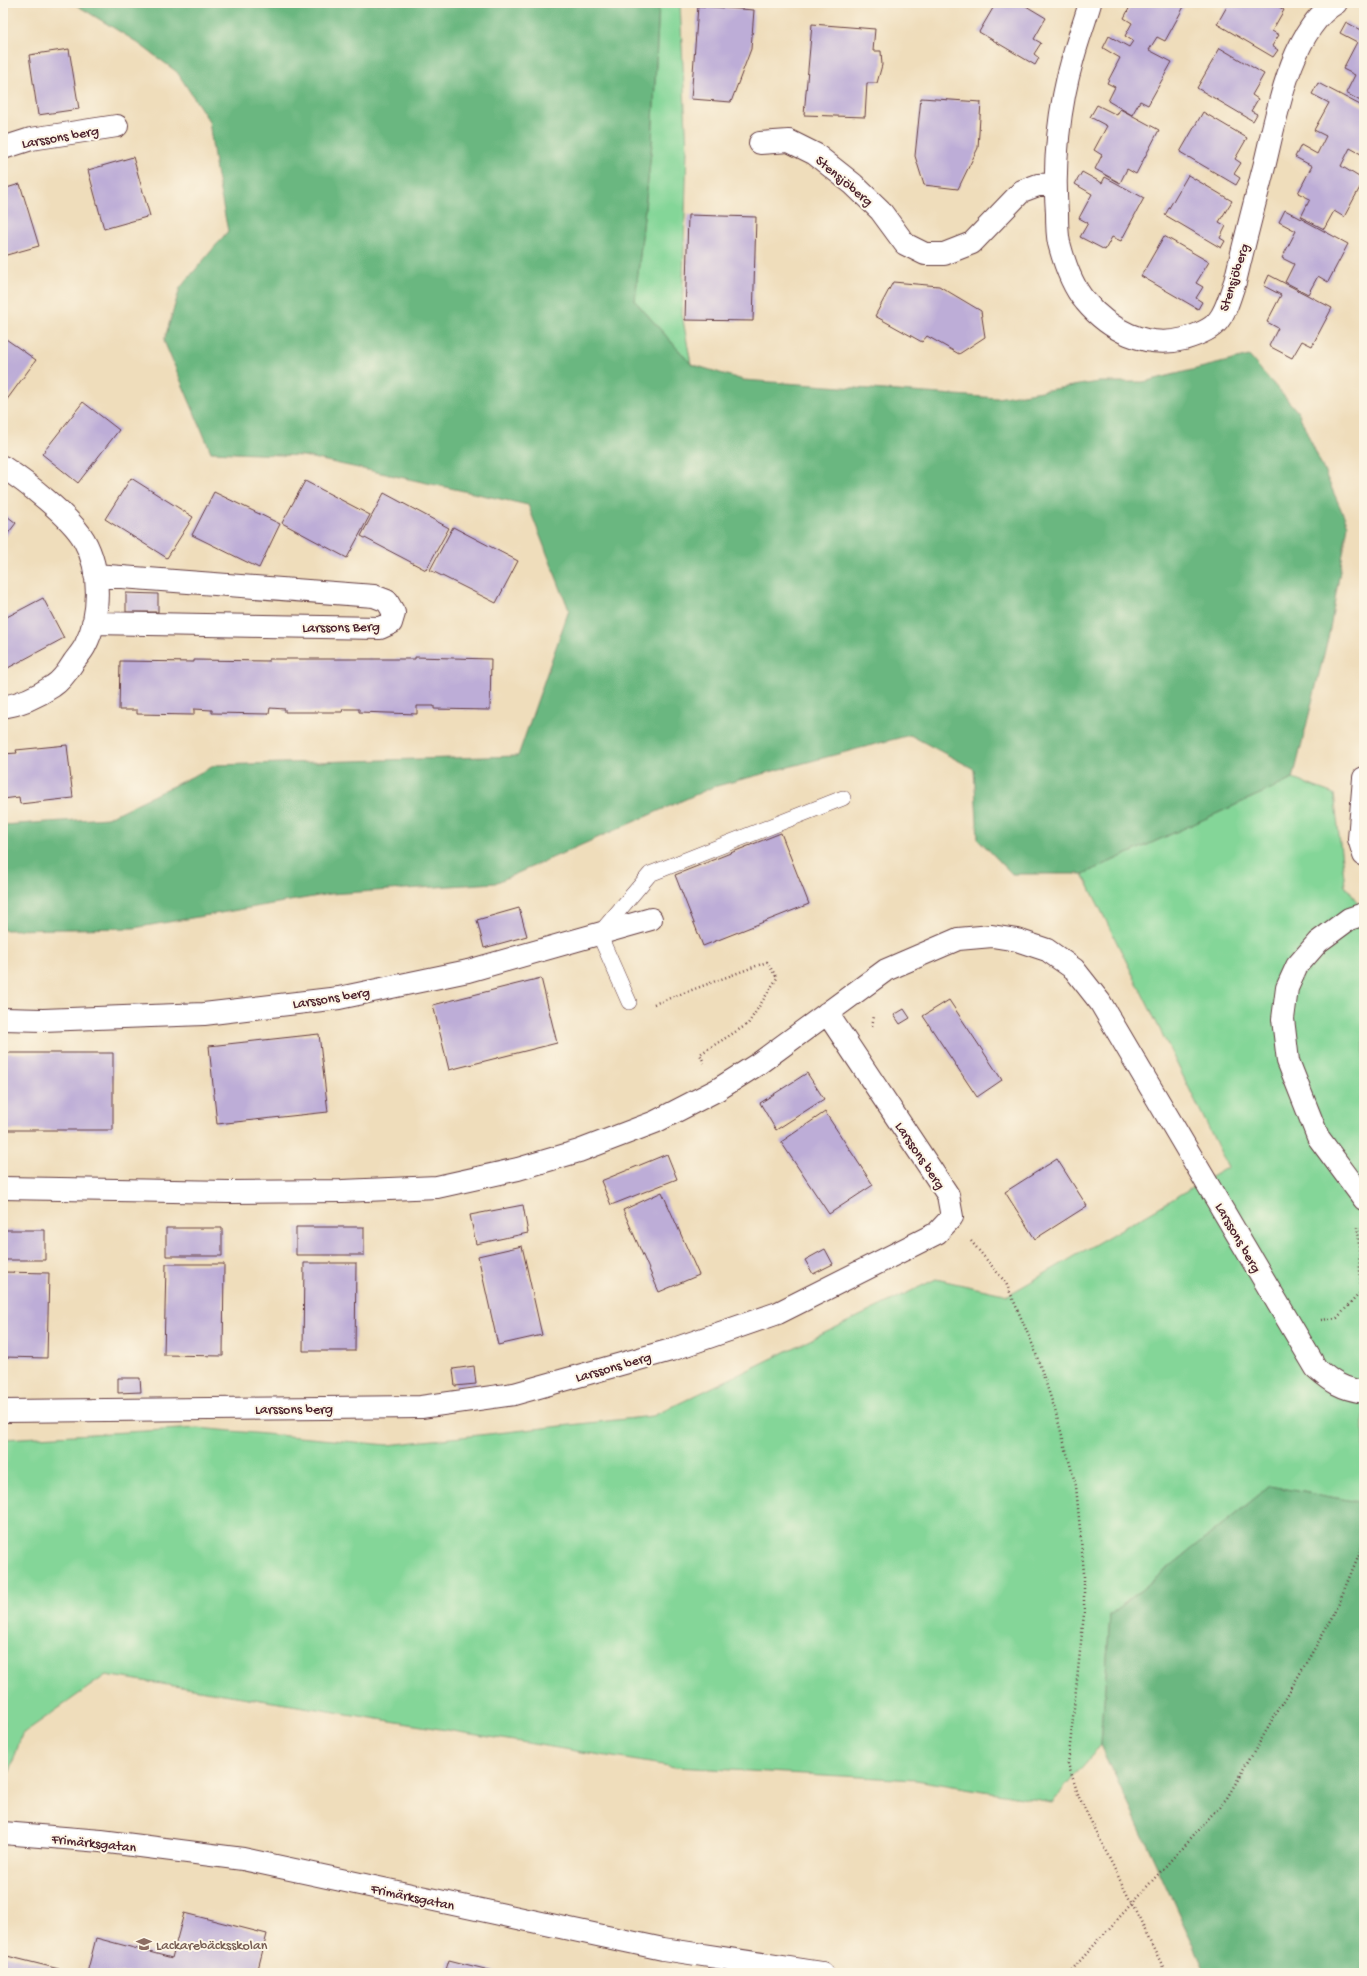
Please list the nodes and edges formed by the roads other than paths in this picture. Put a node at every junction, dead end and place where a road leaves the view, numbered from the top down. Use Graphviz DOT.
graph roads {
  1 [pos="1090,3"];
  2 [pos="1336,3"];
  3 [pos="117,126"];
  4 [pos="760,143"];
  5 [pos="3,148"];
  6 [pos="1054,184"];
  7 [pos="3,467"];
  8 [pos="95,575"];
  9 [pos="93,623"];
  10 [pos="3,707"];
  11 [pos="1364,778"];
  12 [pos="843,798"];
  13 [pos="1364,855"];
  14 [pos="1364,914"];
  15 [pos="651,919"];
  16 [pos="598,934"];
  17 [pos="629,1002"];
  18 [pos="827,1013"];
  19 [pos="3,1019"];
  20 [pos="3,1188"];
  21 [pos="1360,1194"];
  22 [pos="1364,1392"];
  23 [pos="3,1411"];
  24 [pos="3,1833"];
  25 [pos="822,1973"];
  1 -- 6 [label="street, Stensjöberg"];
  2 -- 6 [label="street, Stensjöberg"];
  3 -- 5 [label="street, Larssons berg"];
  4 -- 6 [label="street, Stensjöberg"];
  7 -- 8 [label="street"];
  8 -- 9 [label="street"];
  8 -- 9 [label="street, Larssons Berg"];
  9 -- 10 [label="street"];
  11 -- 13 [label="street"];
  12 -- 16 [label="lane"];
  14 -- 21 [label="street"];
  15 -- 16 [label="street, Larssons berg"];
  16 -- 17 [label="lane"];
  16 -- 19 [label="street, Larssons berg"];
  18 -- 20 [label="street, Larssons berg"];
  18 -- 22 [label="street, Larssons berg"];
  18 -- 23 [label="street, Larssons berg"];
  24 -- 25 [label="street, Frimärksgatan"];
}
